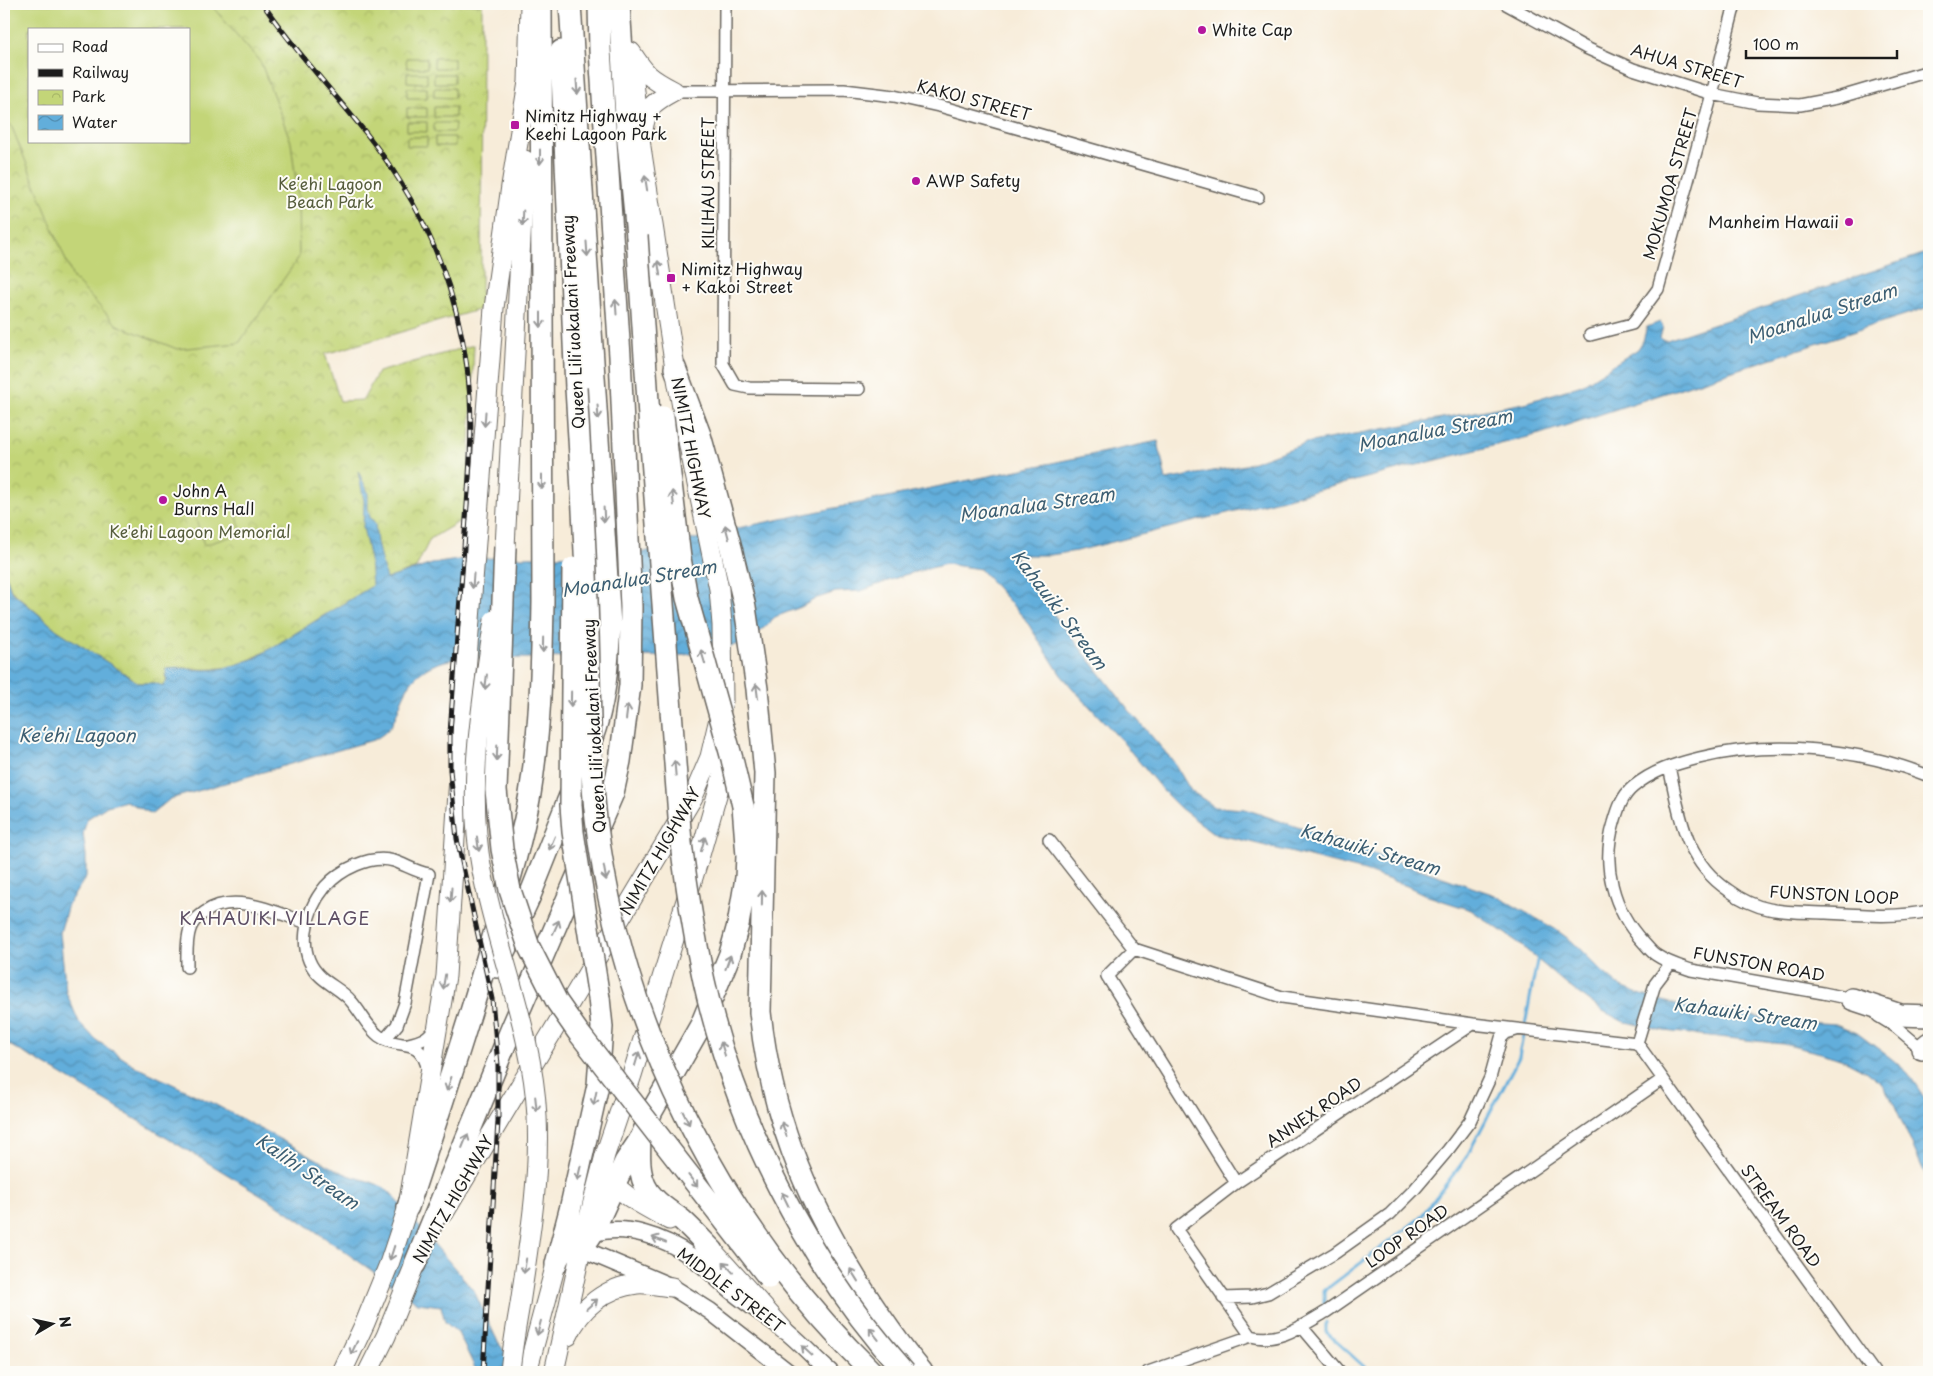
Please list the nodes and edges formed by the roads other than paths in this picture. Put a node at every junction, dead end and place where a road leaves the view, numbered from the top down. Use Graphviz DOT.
graph roads {
  1 [pos="530,4"];
  2 [pos="541,4"];
  3 [pos="560,4"];
  4 [pos="570,4"];
  5 [pos="599,4"];
  6 [pos="619,4"];
  7 [pos="628,4"];
  8 [pos="725,4"];
  9 [pos="1506,4"];
  10 [pos="1735,4"];
  11 [pos="631,52"];
  12 [pos="1929,71"];
  13 [pos="528,82"];
  14 [pos="724,90"];
  15 [pos="674,91"];
  16 [pos="1712,94"];
  17 [pos="641,147"];
  18 [pos="1258,196"];
  19 [pos="637,236"];
  20 [pos="1590,335"];
  21 [pos="675,368"];
  22 [pos="576,388"];
  23 [pos="859,389"];
  24 [pos="505,547"];
  25 [pos="717,762"];
  26 [pos="1669,766"];
  27 [pos="1929,776"];
  28 [pos="1049,840"];
  29 [pos="1929,911"];
  30 [pos="307,923"];
  31 [pos="1134,950"];
  32 [pos="1671,963"];
  33 [pos="187,967"];
  34 [pos="1852,999"];
  35 [pos="1929,1016"];
  36 [pos="437,1024"];
  37 [pos="1473,1024"];
  38 [pos="1518,1029"];
  39 [pos="464,1037"];
  40 [pos="385,1039"];
  41 [pos="1637,1043"];
  42 [pos="408,1044"];
  43 [pos="1926,1046"];
  44 [pos="429,1074"];
  45 [pos="1663,1079"];
  46 [pos="640,1138"];
  47 [pos="605,1155"];
  48 [pos="1236,1183"];
  49 [pos="614,1185"];
  50 [pos="408,1207"];
  51 [pos="570,1210"];
  52 [pos="436,1220"];
  53 [pos="583,1240"];
  54 [pos="713,1251"];
  55 [pos="415,1264"];
  56 [pos="556,1264"];
  57 [pos="672,1287"];
  58 [pos="1222,1298"];
  59 [pos="1301,1326"];
  60 [pos="783,1329"];
  61 [pos="1251,1336"];
  62 [pos="556,1366"];
  63 [pos="342,1372"];
  64 [pos="368,1372"];
  65 [pos="510,1372"];
  66 [pos="527,1372"];
  67 [pos="788,1372"];
  68 [pos="830,1372"];
  69 [pos="856,1372"];
  70 [pos="872,1372"];
  71 [pos="905,1372"];
  72 [pos="922,1372"];
  73 [pos="1148,1372"];
  74 [pos="1340,1372"];
  75 [pos="1874,1372"];
  1 -- 13 [label="main road, NIMITZ HIGHWAY"];
  2 -- 39 [label="highway, one-way, bridge"];
  3 -- 22 [label="highway, Queen Liliʻuokalani Freeway"];
  4 -- 39 [label="highway, one-way, bridge"];
  52 -- 5 [label="highway, one-way"];
  6 -- 19 [label="highway"];
  7 -- 11 [label="main road, NIMITZ HIGHWAY"];
  8 -- 14 [label="street, KILIHAU STREET"];
  9 -- 16 [label="street, AHUA STREET"];
  10 -- 16 [label="street, MOKUMOA STREET"];
  11 -- 15 [label="main road"];
  11 -- 17 [label="main road, NIMITZ HIGHWAY"];
  12 -- 16 [label="street, AHUA STREET"];
  13 -- 24 [label="main road, one-way"];
  13 -- 36 [label="main road, NIMITZ HIGHWAY, one-way"];
  14 -- 15 [label="street, KAKOI STREET"];
  14 -- 18 [label="street, KAKOI STREET"];
  14 -- 23 [label="street, KILIHAU STREET"];
  15 -- 17 [label="main road"];
  16 -- 20 [label="street, MOKUMOA STREET"];
  21 -- 17 [label="main road, NIMITZ HIGHWAY, one-way"];
  46 -- 19 [label="highway, one-way, bridge"];
  71 -- 19 [label="highway, one-way, bridge"];
  21 -- 25 [label="main road, NIMITZ HIGHWAY, bridge"];
  72 -- 21 [label="highway, one-way"];
  22 -- 51 [label="highway, one-way, bridge"];
  22 -- 70 [label="highway, Queen Liliʻuokalani Freeway, one-way, bridge"];
  24 -- 65 [label="main road, one-way, bridge"];
  24 -- 69 [label="highway, one-way, bridge"];
  47 -- 25 [label="main road, one-way"];
  25 -- 52 [label="main road, NIMITZ HIGHWAY"];
  26 -- 27 [label="street"];
  26 -- 29 [label="street, FUNSTON LOOP"];
  26 -- 32 [label="street, FUNSTON ROAD"];
  28 -- 31 [label="street"];
  30 -- 33 [label="street"];
  30 -- 40 [label="street"];
  30 -- 40 [label="street"];
  31 -- 37 [label="street"];
  31 -- 48 [label="street"];
  32 -- 34 [label="street, FUNSTON ROAD"];
  32 -- 41 [label="street"];
  34 -- 35 [label="highway"];
  34 -- 43 [label="street, FUNSTON ROAD"];
  36 -- 42 [label="street"];
  36 -- 44 [label="main road, NIMITZ HIGHWAY"];
  37 -- 38 [label="street"];
  37 -- 48 [label="street, ANNEX ROAD"];
  38 -- 41 [label="street"];
  38 -- 58 [label="street"];
  39 -- 50 [label="highway, one-way"];
  40 -- 42 [label="street"];
  41 -- 45 [label="street"];
  42 -- 44 [label="street"];
  44 -- 50 [label="main road, NIMITZ HIGHWAY"];
  45 -- 59 [label="street, LOOP ROAD"];
  45 -- 75 [label="street, STREAM ROAD"];
  46 -- 49 [label="highway"];
  46 -- 54 [label="highway"];
  47 -- 49 [label="main road"];
  47 -- 53 [label="main road"];
  48 -- 58 [label="street, ANNEX ROAD"];
  49 -- 53 [label="highway"];
  49 -- 54 [label="main road"];
  50 -- 63 [label="main road, NIMITZ HIGHWAY, one-way"];
  51 -- 53 [label="highway"];
  51 -- 56 [label="highway"];
  52 -- 55 [label="highway"];
  53 -- 56 [label="main road"];
  53 -- 57 [label="main road, MIDDLE STREET"];
  60 -- 53 [label="main road, MIDDLE STREET, one-way"];
  53 -- 62 [label="main road"];
  60 -- 54 [label="main road, one-way"];
  55 -- 64 [label="main road, NIMITZ HIGHWAY"];
  56 -- 66 [label="main road, one-way"];
  62 -- 57 [label="main road, one-way"];
  57 -- 67 [label="main road, MIDDLE STREET"];
  58 -- 61 [label="street"];
  59 -- 61 [label="street, LOOP ROAD"];
  59 -- 74 [label="street"];
  68 -- 60 [label="main road, MIDDLE STREET, one-way"];
  61 -- 73 [label="street, LOOP ROAD"];
}
